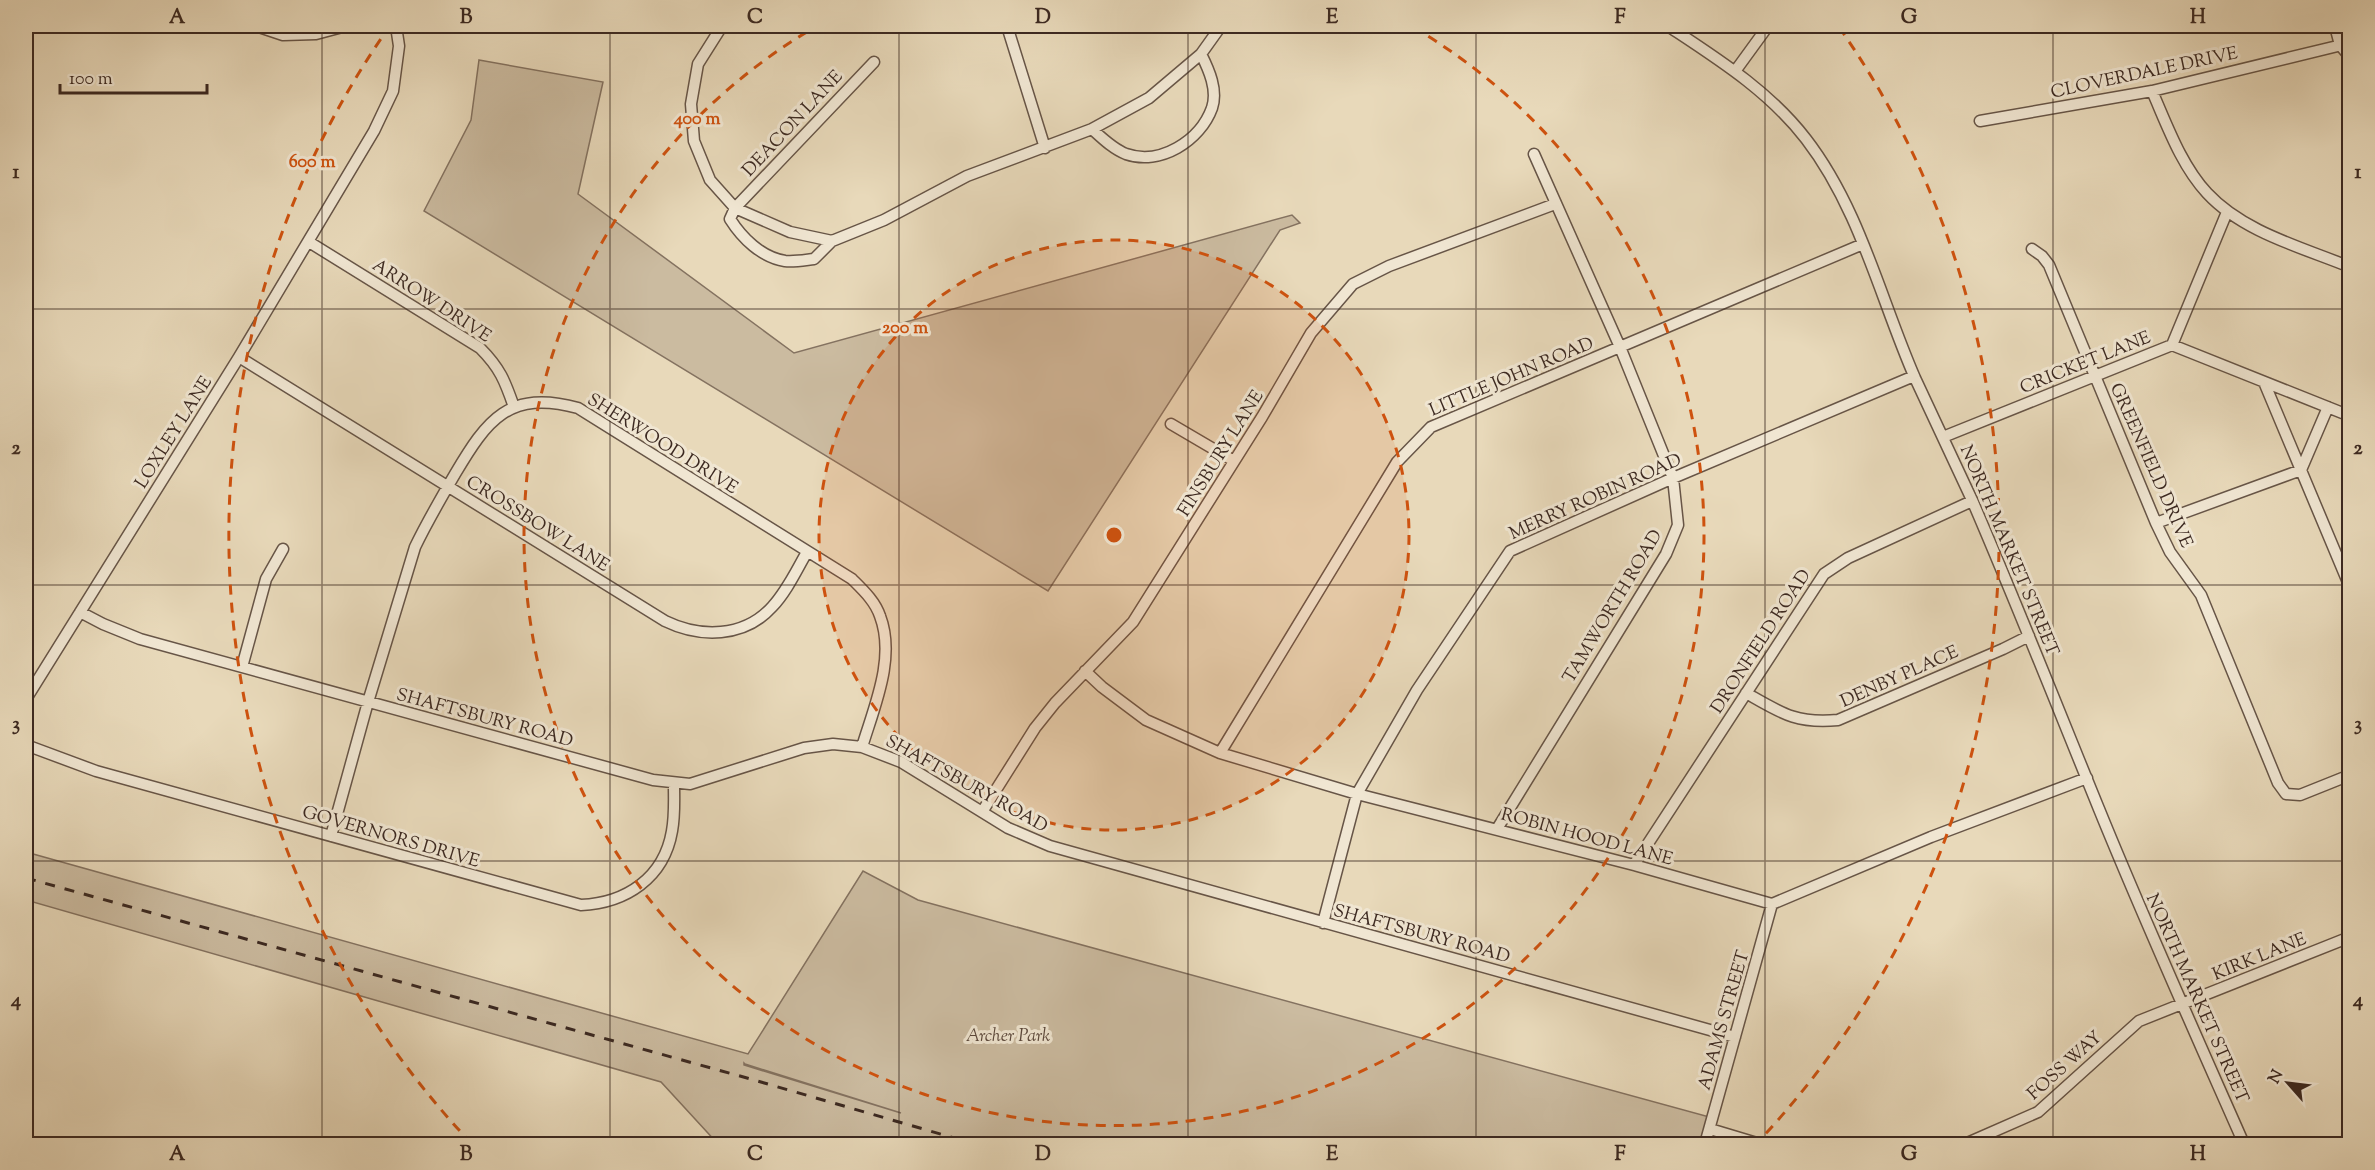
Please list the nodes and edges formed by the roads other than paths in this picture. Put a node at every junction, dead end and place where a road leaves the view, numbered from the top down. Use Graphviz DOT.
graph roads {
  1 [pos="256,26"];
  2 [pos="346,26"];
  3 [pos="396,26"];
  4 [pos="722,26"];
  5 [pos="1007,26"];
  6 [pos="1221,26"];
  7 [pos="1668,26"];
  8 [pos="1768,26"];
  9 [pos="2335,26"];
  10 [pos="2345,44"];
  11 [pos="1201,54"];
  12 [pos="2349,57"];
  13 [pos="874,62"];
  14 [pos="1736,70"];
  15 [pos="2152,91"];
  16 [pos="1980,121"];
  17 [pos="1092,129"];
  18 [pos="1045,148"];
  19 [pos="1534,154"];
  20 [pos="1555,204"];
  21 [pos="735,208"];
  22 [pos="2227,212"];
  23 [pos="832,241"];
  24 [pos="309,242"];
  25 [pos="1863,244"];
  26 [pos="2032,249"];
  27 [pos="2349,267"];
  28 [pos="2172,345"];
  29 [pos="1620,347"];
  30 [pos="239,357"];
  31 [pos="2094,374"];
  32 [pos="1914,376"];
  33 [pos="2264,382"];
  34 [pos="514,407"];
  35 [pos="2328,407"];
  36 [pos="2349,416"];
  37 [pos="1172,424"];
  38 [pos="1943,437"];
  39 [pos="1234,461"];
  40 [pos="2301,470"];
  41 [pos="1673,478"];
  42 [pos="448,486"];
  43 [pos="1972,501"];
  44 [pos="2156,523"];
  45 [pos="283,549"];
  46 [pos="807,552"];
  47 [pos="2349,587"];
  48 [pos="80,612"];
  49 [pos="2029,636"];
  50 [pos="242,667"];
  51 [pos="1085,671"];
  52 [pos="1746,693"];
  53 [pos="26,699"];
  54 [pos="368,702"];
  55 [pos="26,745"];
  56 [pos="862,747"];
  57 [pos="1220,753"];
  58 [pos="2349,775"];
  59 [pos="2087,778"];
  60 [pos="674,783"];
  61 [pos="1358,794"];
  62 [pos="982,812"];
  63 [pos="1497,829"];
  64 [pos="331,836"];
  65 [pos="1634,865"];
  66 [pos="1772,904"];
  67 [pos="1323,923"];
  68 [pos="2349,937"];
  69 [pos="2181,1004"];
  70 [pos="1735,1037"];
  71 [pos="1710,1130"];
  72 [pos="1705,1144"];
  73 [pos="1760,1144"];
  74 [pos="1965,1144"];
  75 [pos="2244,1144"];
  1 -- 2 [label="street"];
  3 -- 24 [label="street, LOXLEY LANE"];
  4 -- 21 [label="street"];
  5 -- 18 [label="street"];
  6 -- 11 [label="street"];
  7 -- 14 [label="street, NORTH MARKET STREET"];
  8 -- 14 [label="street"];
  9 -- 10 [label="street"];
  10 -- 12 [label="street"];
  10 -- 15 [label="street, CLOVERDALE DRIVE"];
  11 -- 17 [label="street"];
  11 -- 17 [label="street"];
  13 -- 21 [label="street, DEACON LANE"];
  14 -- 25 [label="street, NORTH MARKET STREET"];
  15 -- 16 [label="street, CLOVERDALE DRIVE"];
  15 -- 22 [label="street"];
  17 -- 18 [label="street"];
  18 -- 23 [label="street"];
  19 -- 20 [label="street, TAMWORTH ROAD"];
  20 -- 29 [label="street, TAMWORTH ROAD"];
  20 -- 39 [label="street, FINSBURY LANE"];
  21 -- 23 [label="street"];
  21 -- 23 [label="street"];
  22 -- 27 [label="street"];
  22 -- 28 [label="street, CRICKET LANE"];
  24 -- 30 [label="street, LOXLEY LANE"];
  24 -- 34 [label="street, ARROW DRIVE"];
  25 -- 29 [label="street, LITTLE JOHN ROAD"];
  25 -- 32 [label="street, NORTH MARKET STREET"];
  26 -- 31 [label="street, GREENFIELD DRIVE"];
  28 -- 31 [label="street, CRICKET LANE"];
  28 -- 33 [label="street"];
  29 -- 41 [label="street, TAMWORTH ROAD"];
  29 -- 57 [label="street, LITTLE JOHN ROAD"];
  30 -- 42 [label="street, CROSSBOW LANE"];
  30 -- 48 [label="street, LOXLEY LANE"];
  31 -- 38 [label="street, CRICKET LANE"];
  31 -- 44 [label="street, GREENFIELD DRIVE"];
  32 -- 38 [label="street, NORTH MARKET STREET"];
  32 -- 41 [label="street, MERRY ROBIN ROAD"];
  33 -- 35 [label="street"];
  33 -- 40 [label="street"];
  34 -- 42 [label="street, SHERWOOD DRIVE"];
  34 -- 46 [label="street, SHERWOOD DRIVE"];
  35 -- 36 [label="street"];
  35 -- 40 [label="street"];
  37 -- 39 [label="street"];
  38 -- 43 [label="street, NORTH MARKET STREET"];
  39 -- 51 [label="street, FINSBURY LANE"];
  40 -- 44 [label="street"];
  40 -- 47 [label="street"];
  41 -- 61 [label="street, MERRY ROBIN ROAD"];
  41 -- 63 [label="street, TAMWORTH ROAD"];
  42 -- 46 [label="street, CROSSBOW LANE"];
  42 -- 54 [label="street, SHERWOOD DRIVE"];
  43 -- 49 [label="street, NORTH MARKET STREET"];
  43 -- 52 [label="street, DRONFIELD ROAD"];
  44 -- 58 [label="street, GREENFIELD DRIVE"];
  45 -- 50 [label="street"];
  46 -- 56 [label="street, SHERWOOD DRIVE"];
  48 -- 50 [label="street, SHAFTSBURY ROAD"];
  48 -- 53 [label="street, LOXLEY LANE"];
  49 -- 52 [label="street, DENBY PLACE"];
  49 -- 59 [label="street, NORTH MARKET STREET"];
  50 -- 54 [label="street, SHAFTSBURY ROAD"];
  51 -- 57 [label="street, ROBIN HOOD LANE"];
  51 -- 62 [label="street, FINSBURY LANE"];
  52 -- 65 [label="street, DRONFIELD ROAD"];
  54 -- 60 [label="street, SHAFTSBURY ROAD"];
  54 -- 64 [label="street, SHERWOOD DRIVE"];
  55 -- 64 [label="street, GOVERNORS DRIVE"];
  56 -- 60 [label="street, SHAFTSBURY ROAD"];
  56 -- 62 [label="street, SHAFTSBURY ROAD"];
  57 -- 61 [label="street, ROBIN HOOD LANE"];
  59 -- 66 [label="street"];
  59 -- 69 [label="street, NORTH MARKET STREET"];
  60 -- 64 [label="street, GOVERNORS DRIVE"];
  61 -- 63 [label="street, ROBIN HOOD LANE"];
  61 -- 67 [label="street, MERRY ROBIN ROAD"];
  62 -- 67 [label="street, SHAFTSBURY ROAD"];
  63 -- 65 [label="street, ROBIN HOOD LANE"];
  65 -- 66 [label="street, ROBIN HOOD LANE"];
  66 -- 70 [label="street, ADAMS STREET"];
  67 -- 70 [label="street, SHAFTSBURY ROAD"];
  68 -- 69 [label="street, KIRK LANE"];
  69 -- 74 [label="street, FOSS WAY"];
  69 -- 75 [label="street, NORTH MARKET STREET"];
  70 -- 71 [label="street, ADAMS STREET"];
  71 -- 72 [label="street, ADAMS STREET"];
  71 -- 73 [label="street"];
}
